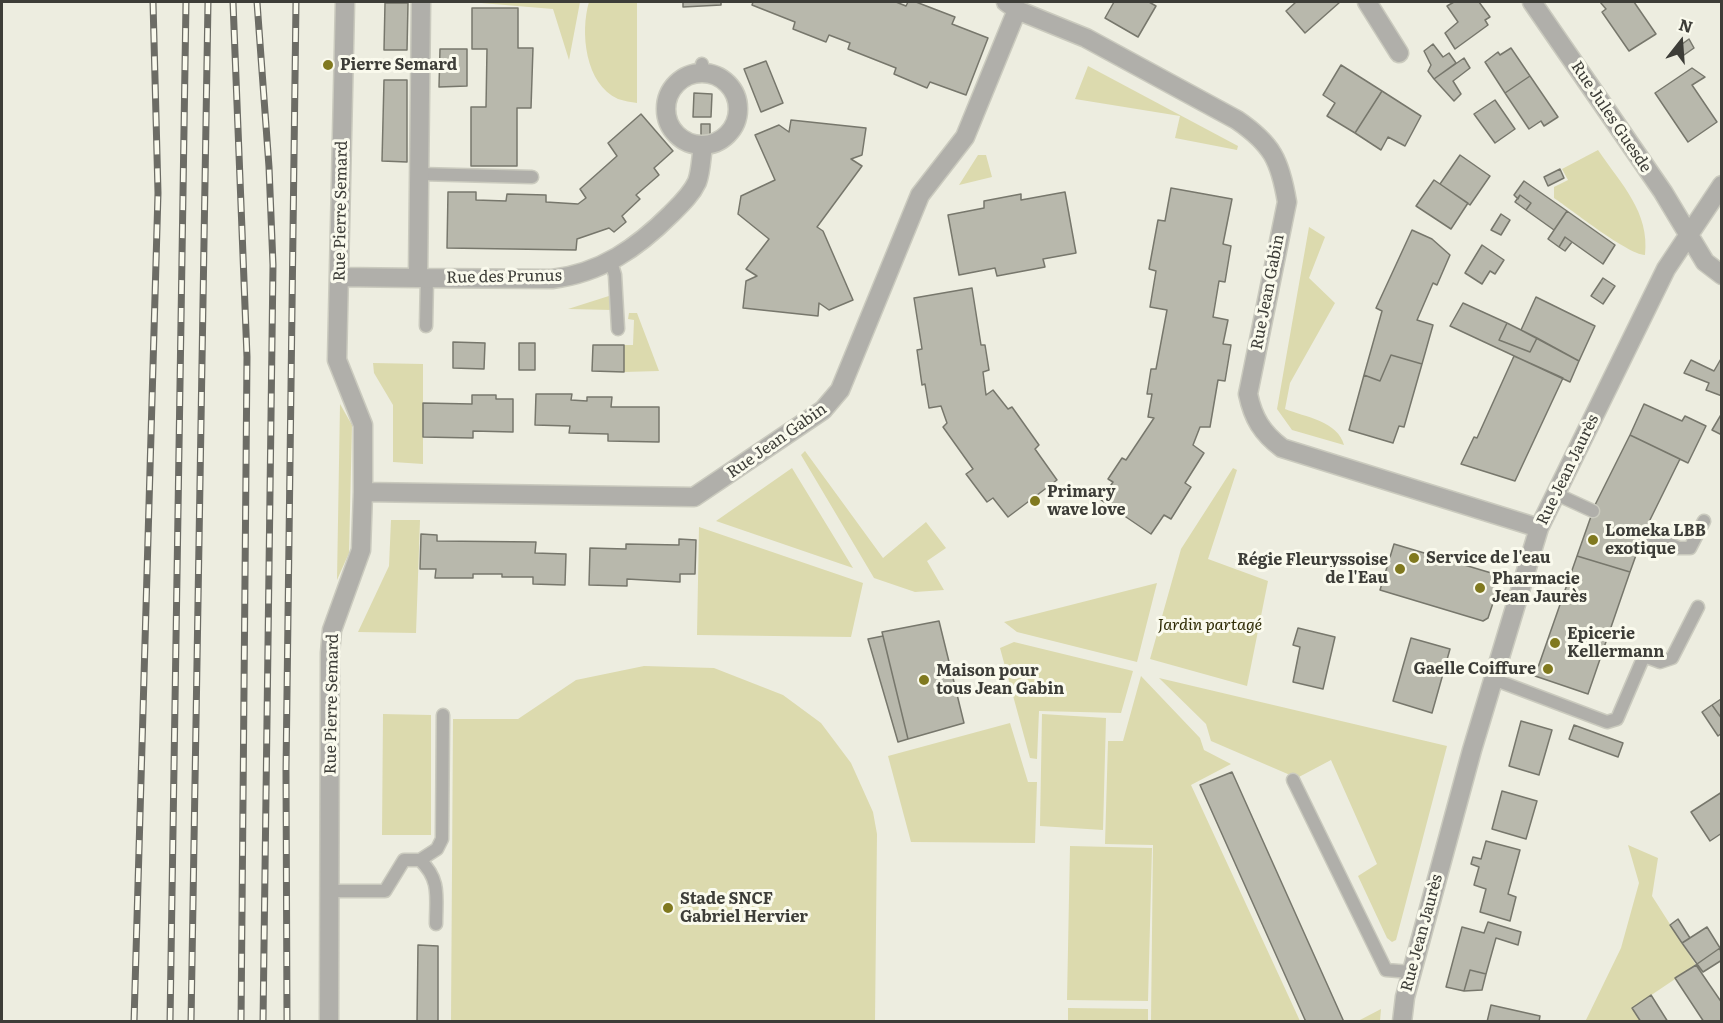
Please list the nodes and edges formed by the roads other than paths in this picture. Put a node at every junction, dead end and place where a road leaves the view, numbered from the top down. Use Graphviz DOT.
graph roads {
  1 [pos="345,2"];
  2 [pos="421,2"];
  3 [pos="1367,2"];
  4 [pos="1532,2"];
  5 [pos="1012,6"];
  6 [pos="1400,53"];
  7 [pos="703,146"];
  8 [pos="420,174"];
  9 [pos="531,177"];
  10 [pos="1722,185"];
  11 [pos="1689,234"];
  12 [pos="611,262"];
  13 [pos="1722,275"];
  14 [pos="340,277"];
  15 [pos="423,278"];
  16 [pos="426,326"];
  17 [pos="618,329"];
  18 [pos="363,492"];
  19 [pos="1556,494"];
  20 [pos="1593,511"];
  21 [pos="1704,520"];
  22 [pos="1539,528"];
  23 [pos="1644,533"];
  24 [pos="1698,607"];
  25 [pos="1493,679"];
  26 [pos="443,715"];
  27 [pos="1293,780"];
  28 [pos="420,860"];
  29 [pos="329,891"];
  30 [pos="435,924"];
  31 [pos="1411,972"];
  32 [pos="329,1022"];
  33 [pos="1402,1022"];
  1 -- 14 [label="street, Rue Pierre Semard"];
  2 -- 8 [label="street"];
  3 -- 6 [label="street"];
  4 -- 11 [label="street, Rue Jules Guesde"];
  5 -- 18 [label="street, Rue Jean Gabin"];
  5 -- 22 [label="street, Rue Jean Gabin"];
  7 -- 7 [label="street"];
  7 -- 12 [label="street, Rue des Prunus"];
  8 -- 9 [label="lane"];
  8 -- 15 [label="street"];
  10 -- 11 [label="street, Rue Jean Jaurès"];
  11 -- 13 [label="street, Rue Jules Guesde"];
  11 -- 19 [label="street, Rue Jean Jaurès"];
  12 -- 15 [label="street, Rue des Prunus"];
  12 -- 17 [label="lane"];
  14 -- 15 [label="street, Rue des Prunus"];
  14 -- 18 [label="street, Rue Pierre Semard"];
  15 -- 16 [label="lane"];
  18 -- 29 [label="street, Rue Pierre Semard"];
  19 -- 20 [label="lane"];
  19 -- 22 [label="street, Rue Jean Jaurès"];
  21 -- 23 [label="lane"];
  22 -- 25 [label="street, Rue Jean Jaurès"];
  24 -- 25 [label="lane"];
  25 -- 31 [label="street, Rue Jean Jaurès"];
  26 -- 28 [label="lane"];
  27 -- 31 [label="lane"];
  28 -- 29 [label="lane"];
  28 -- 30 [label="lane"];
  29 -- 32 [label="street, Rue Pierre Semard"];
  31 -- 33 [label="street, Rue Jean Jaurès"];
}
